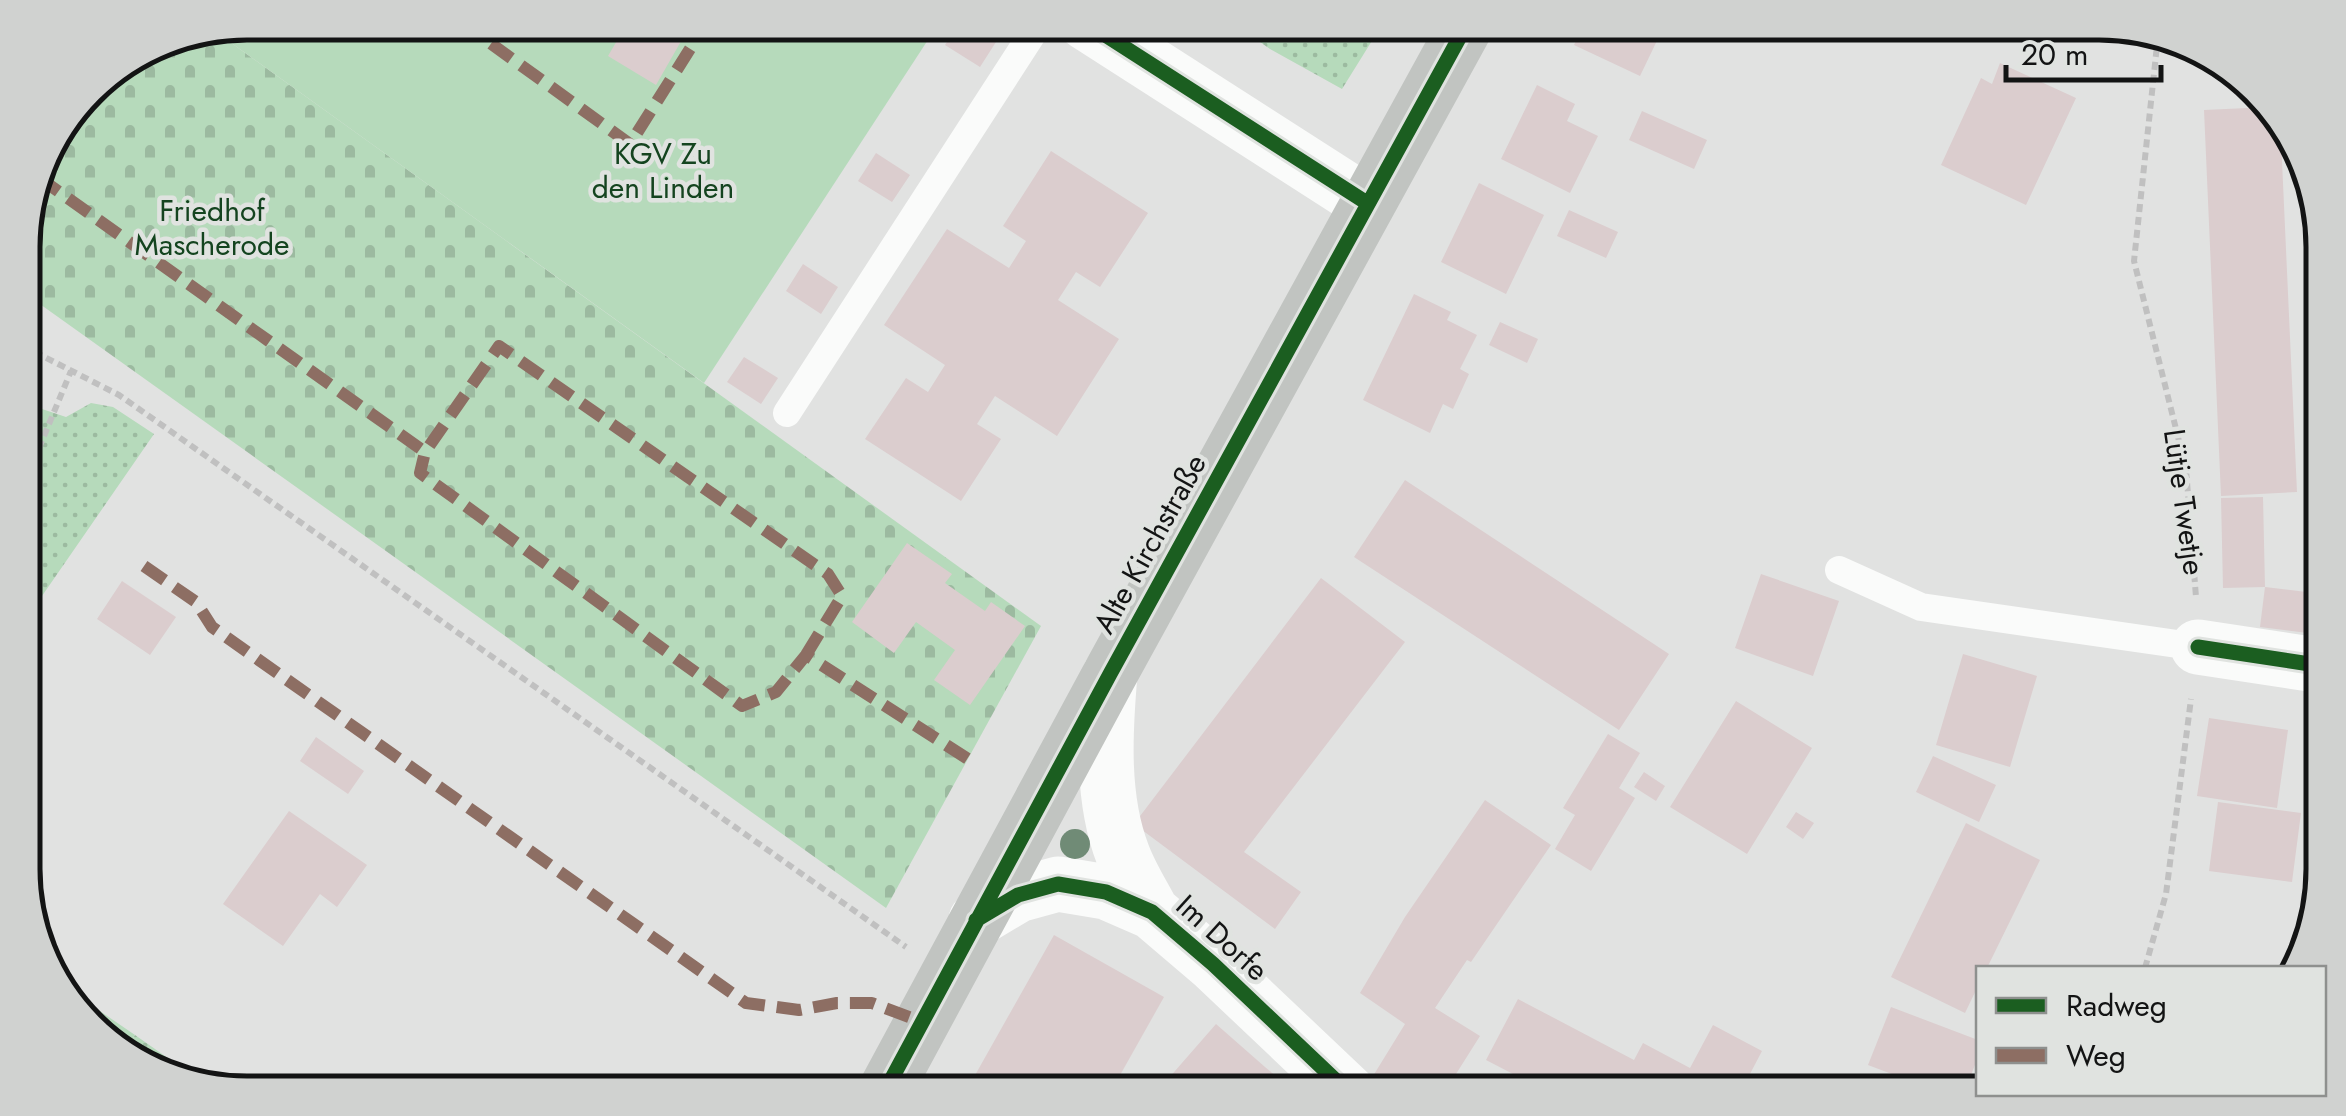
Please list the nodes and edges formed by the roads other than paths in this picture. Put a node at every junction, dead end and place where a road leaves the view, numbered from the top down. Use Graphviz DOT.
graph roads {
  1 [pos="1028,40"];
  2 [pos="1113,40"];
  3 [pos="1458,40"];
  4 [pos="1367,203"];
  5 [pos="787,413"];
  6 [pos="1839,570"];
  7 [pos="2198,647"];
  8 [pos="2306,663"];
  9 [pos="1110,674"];
  10 [pos="1152,912"];
  11 [pos="976,920"];
  12 [pos="893,1076"];
  13 [pos="1330,1076"];
  1 -- 5 [label="lane"];
  2 -- 4 [label="street"];
  3 -- 4 [label="main road, Alte Kirchstraße"];
  4 -- 9 [label="main road, Alte Kirchstraße"];
  6 -- 7 [label="lane"];
  7 -- 8 [label="street"];
  9 -- 10 [label="street, Im Dorfe"];
  9 -- 11 [label="main road, Alte Kirchstraße"];
  10 -- 11 [label="street, Im Dorfe"];
  10 -- 13 [label="street, Im Dorfe"];
  11 -- 12 [label="main road, Alte Kirchstraße"];
}
